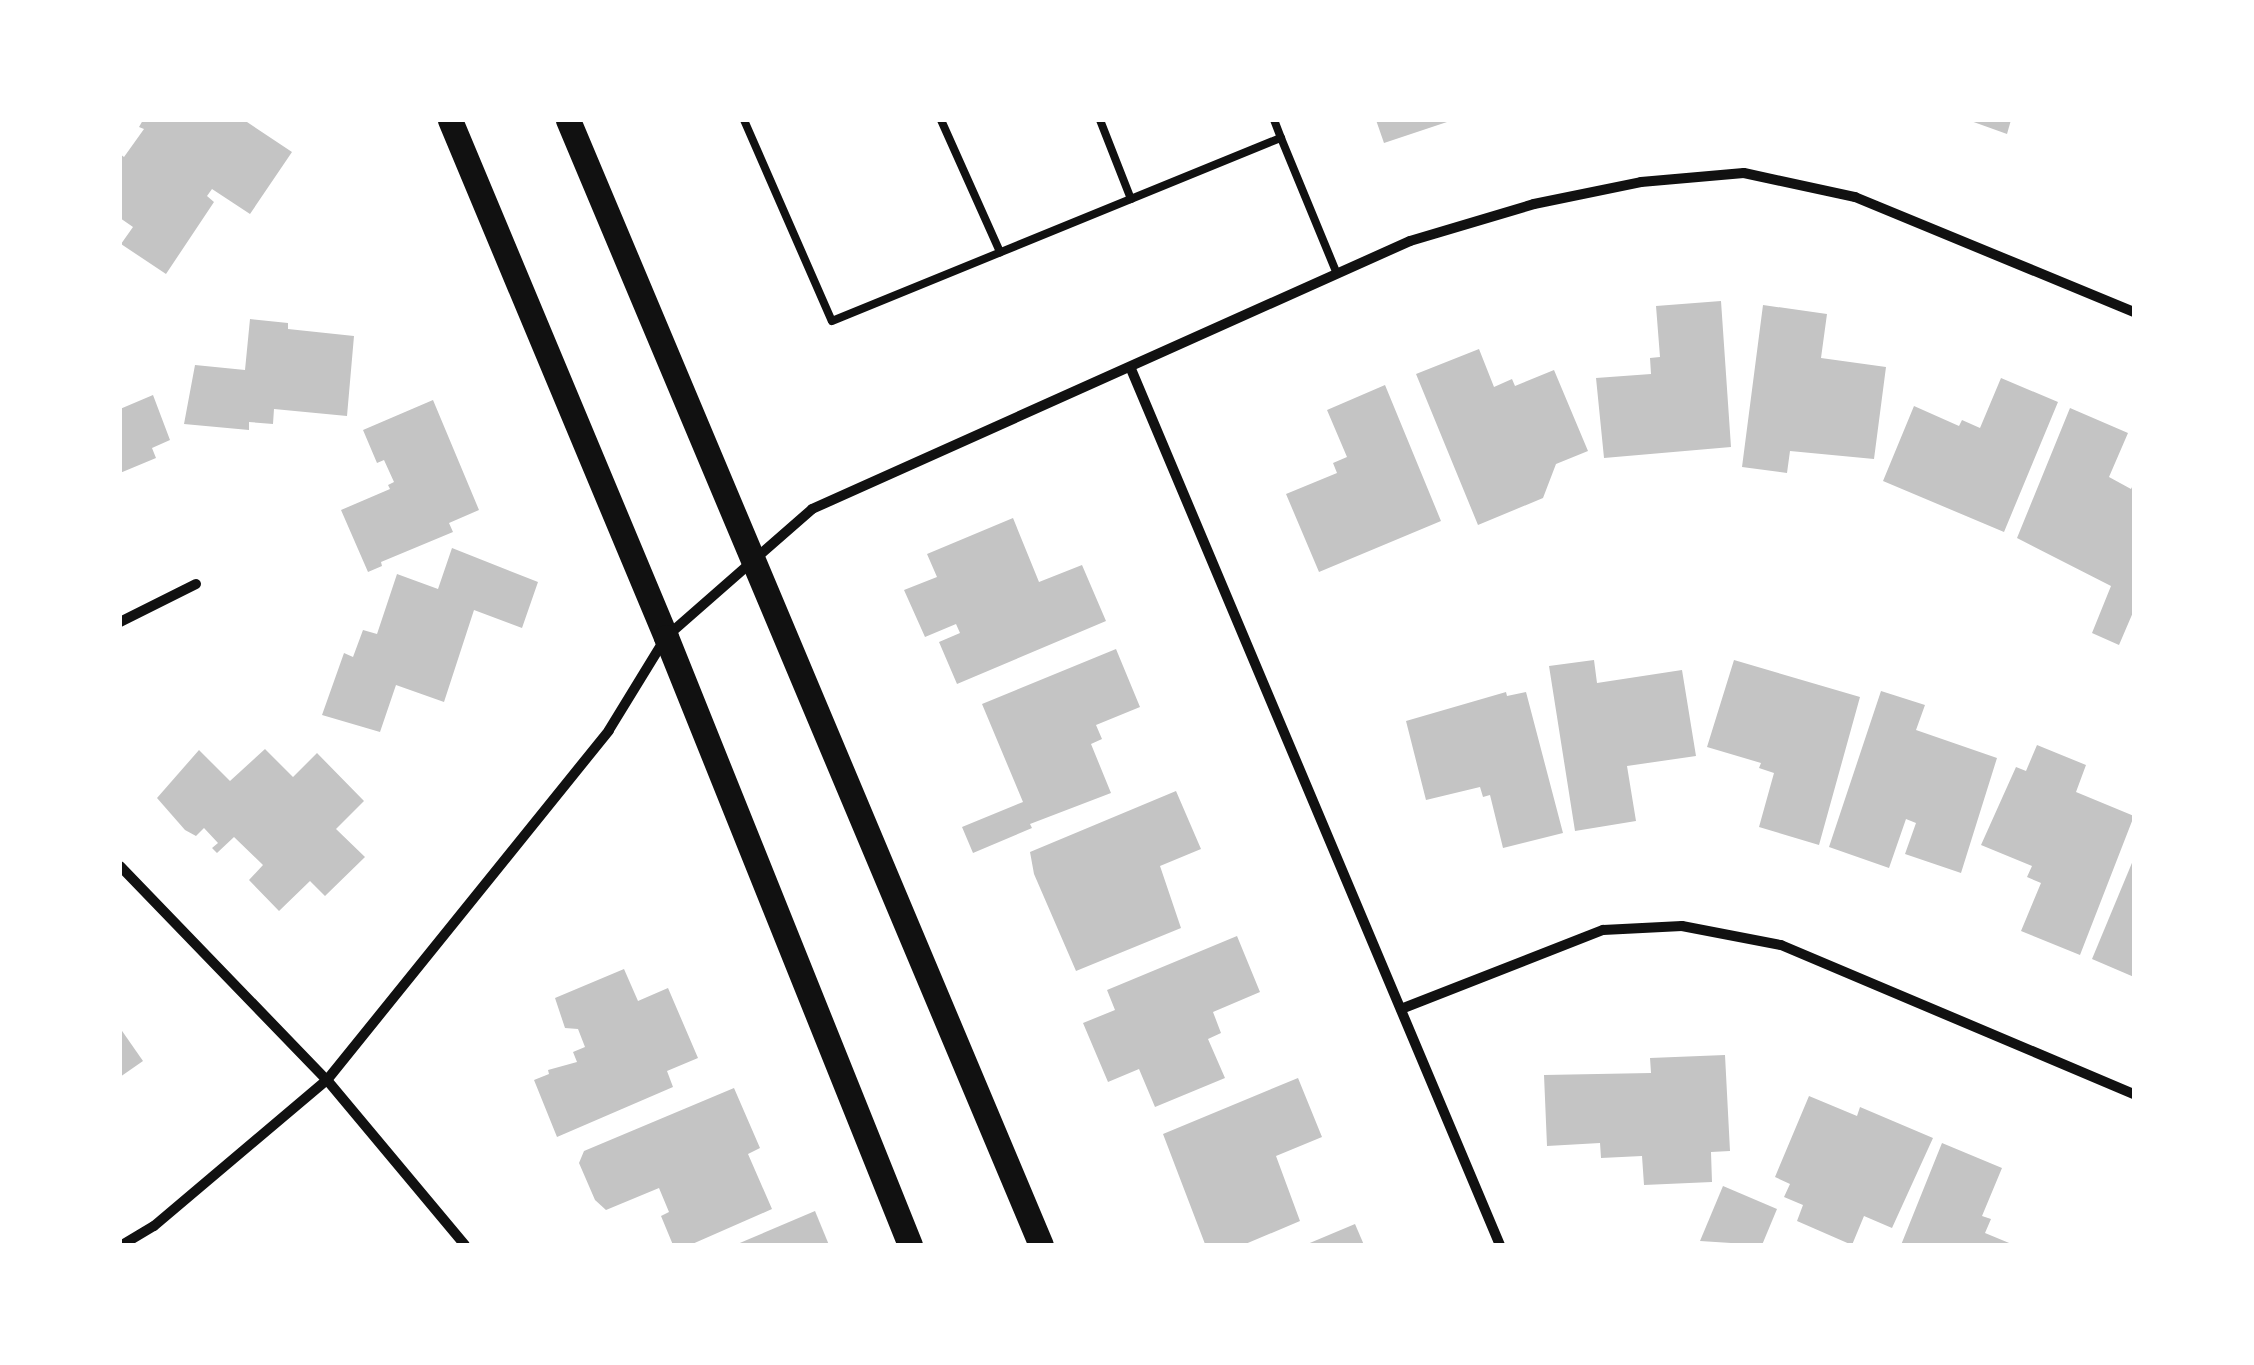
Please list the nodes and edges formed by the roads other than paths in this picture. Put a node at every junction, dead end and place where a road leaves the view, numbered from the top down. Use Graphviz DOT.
graph roads {
  1 [pos="450,120"];
  2 [pos="568,120"];
  3 [pos="744,120"];
  4 [pos="942,120"];
  5 [pos="1100,120"];
  6 [pos="1274,120"];
  7 [pos="1282,138"];
  8 [pos="1131,198"];
  9 [pos="1000,252"];
  10 [pos="1338,274"];
  11 [pos="2134,312"];
  12 [pos="1132,369"];
  13 [pos="754,560"];
  14 [pos="196,584"];
  15 [pos="120,622"];
  16 [pos="666,637"];
  17 [pos="120,866"];
  18 [pos="1401,1009"];
  19 [pos="327,1080"];
  20 [pos="2134,1094"];
  21 [pos="122,1245"];
  22 [pos="465,1245"];
  23 [pos="910,1245"];
  24 [pos="1042,1245"];
  25 [pos="1500,1245"];
  1 -- 16 [label="main road"];
  2 -- 13 [label="main road"];
  3 -- 9 [label="lane"];
  4 -- 9 [label="lane"];
  5 -- 8 [label="lane"];
  6 -- 7 [label="lane"];
  7 -- 8 [label="lane"];
  7 -- 10 [label="lane"];
  8 -- 9 [label="lane"];
  10 -- 11 [label="street"];
  10 -- 12 [label="street"];
  12 -- 13 [label="street"];
  12 -- 18 [label="street"];
  13 -- 16 [label="street"];
  13 -- 24 [label="main road"];
  14 -- 15 [label="street"];
  16 -- 19 [label="street"];
  16 -- 23 [label="main road"];
  17 -- 19 [label="street"];
  18 -- 20 [label="street"];
  18 -- 25 [label="street"];
  19 -- 21 [label="street"];
  19 -- 22 [label="street"];
}
